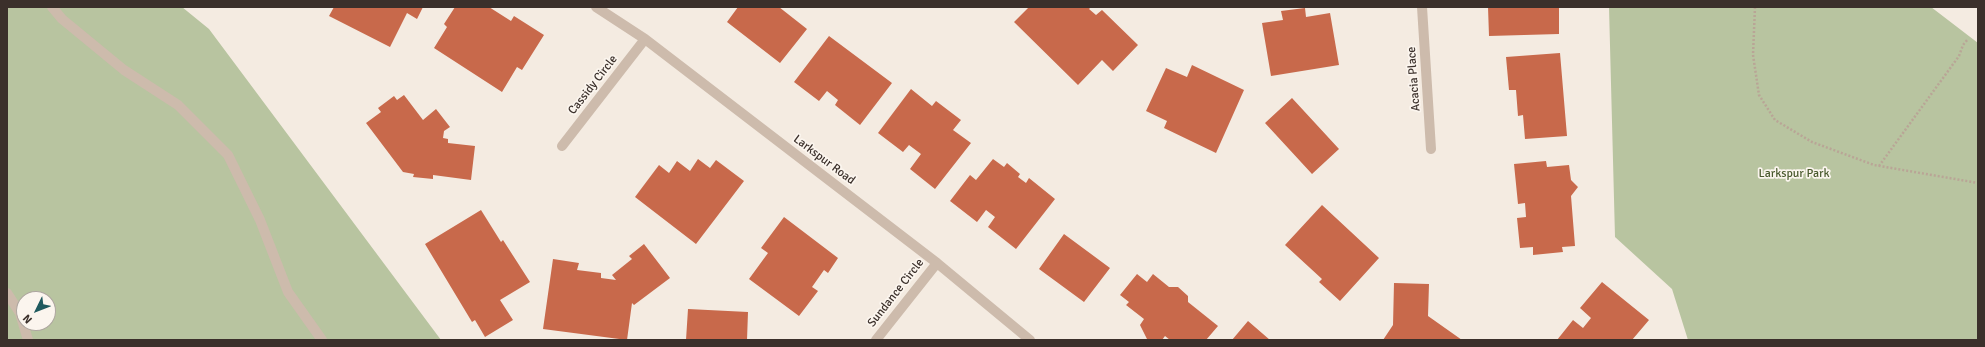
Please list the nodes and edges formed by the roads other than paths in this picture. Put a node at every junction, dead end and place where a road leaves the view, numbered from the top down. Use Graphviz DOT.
graph roads {
  1 [pos="52,7"];
  2 [pos="596,7"];
  3 [pos="1422,7"];
  4 [pos="644,39"];
  5 [pos="562,146"];
  6 [pos="1431,149"];
  7 [pos="937,263"];
  8 [pos="7,293"];
  9 [pos="28,340"];
  10 [pos="322,340"];
  11 [pos="876,340"];
  12 [pos="1030,340"];
  1 -- 10 [label="street"];
  2 -- 4 [label="street, Larkspur Road"];
  3 -- 6 [label="street, Acacia Place"];
  4 -- 5 [label="street, Cassidy Circle"];
  4 -- 7 [label="street, Larkspur Road"];
  7 -- 11 [label="street, Sundance Circle"];
  7 -- 12 [label="street, Larkspur Road"];
  8 -- 9 [label="street"];
}
